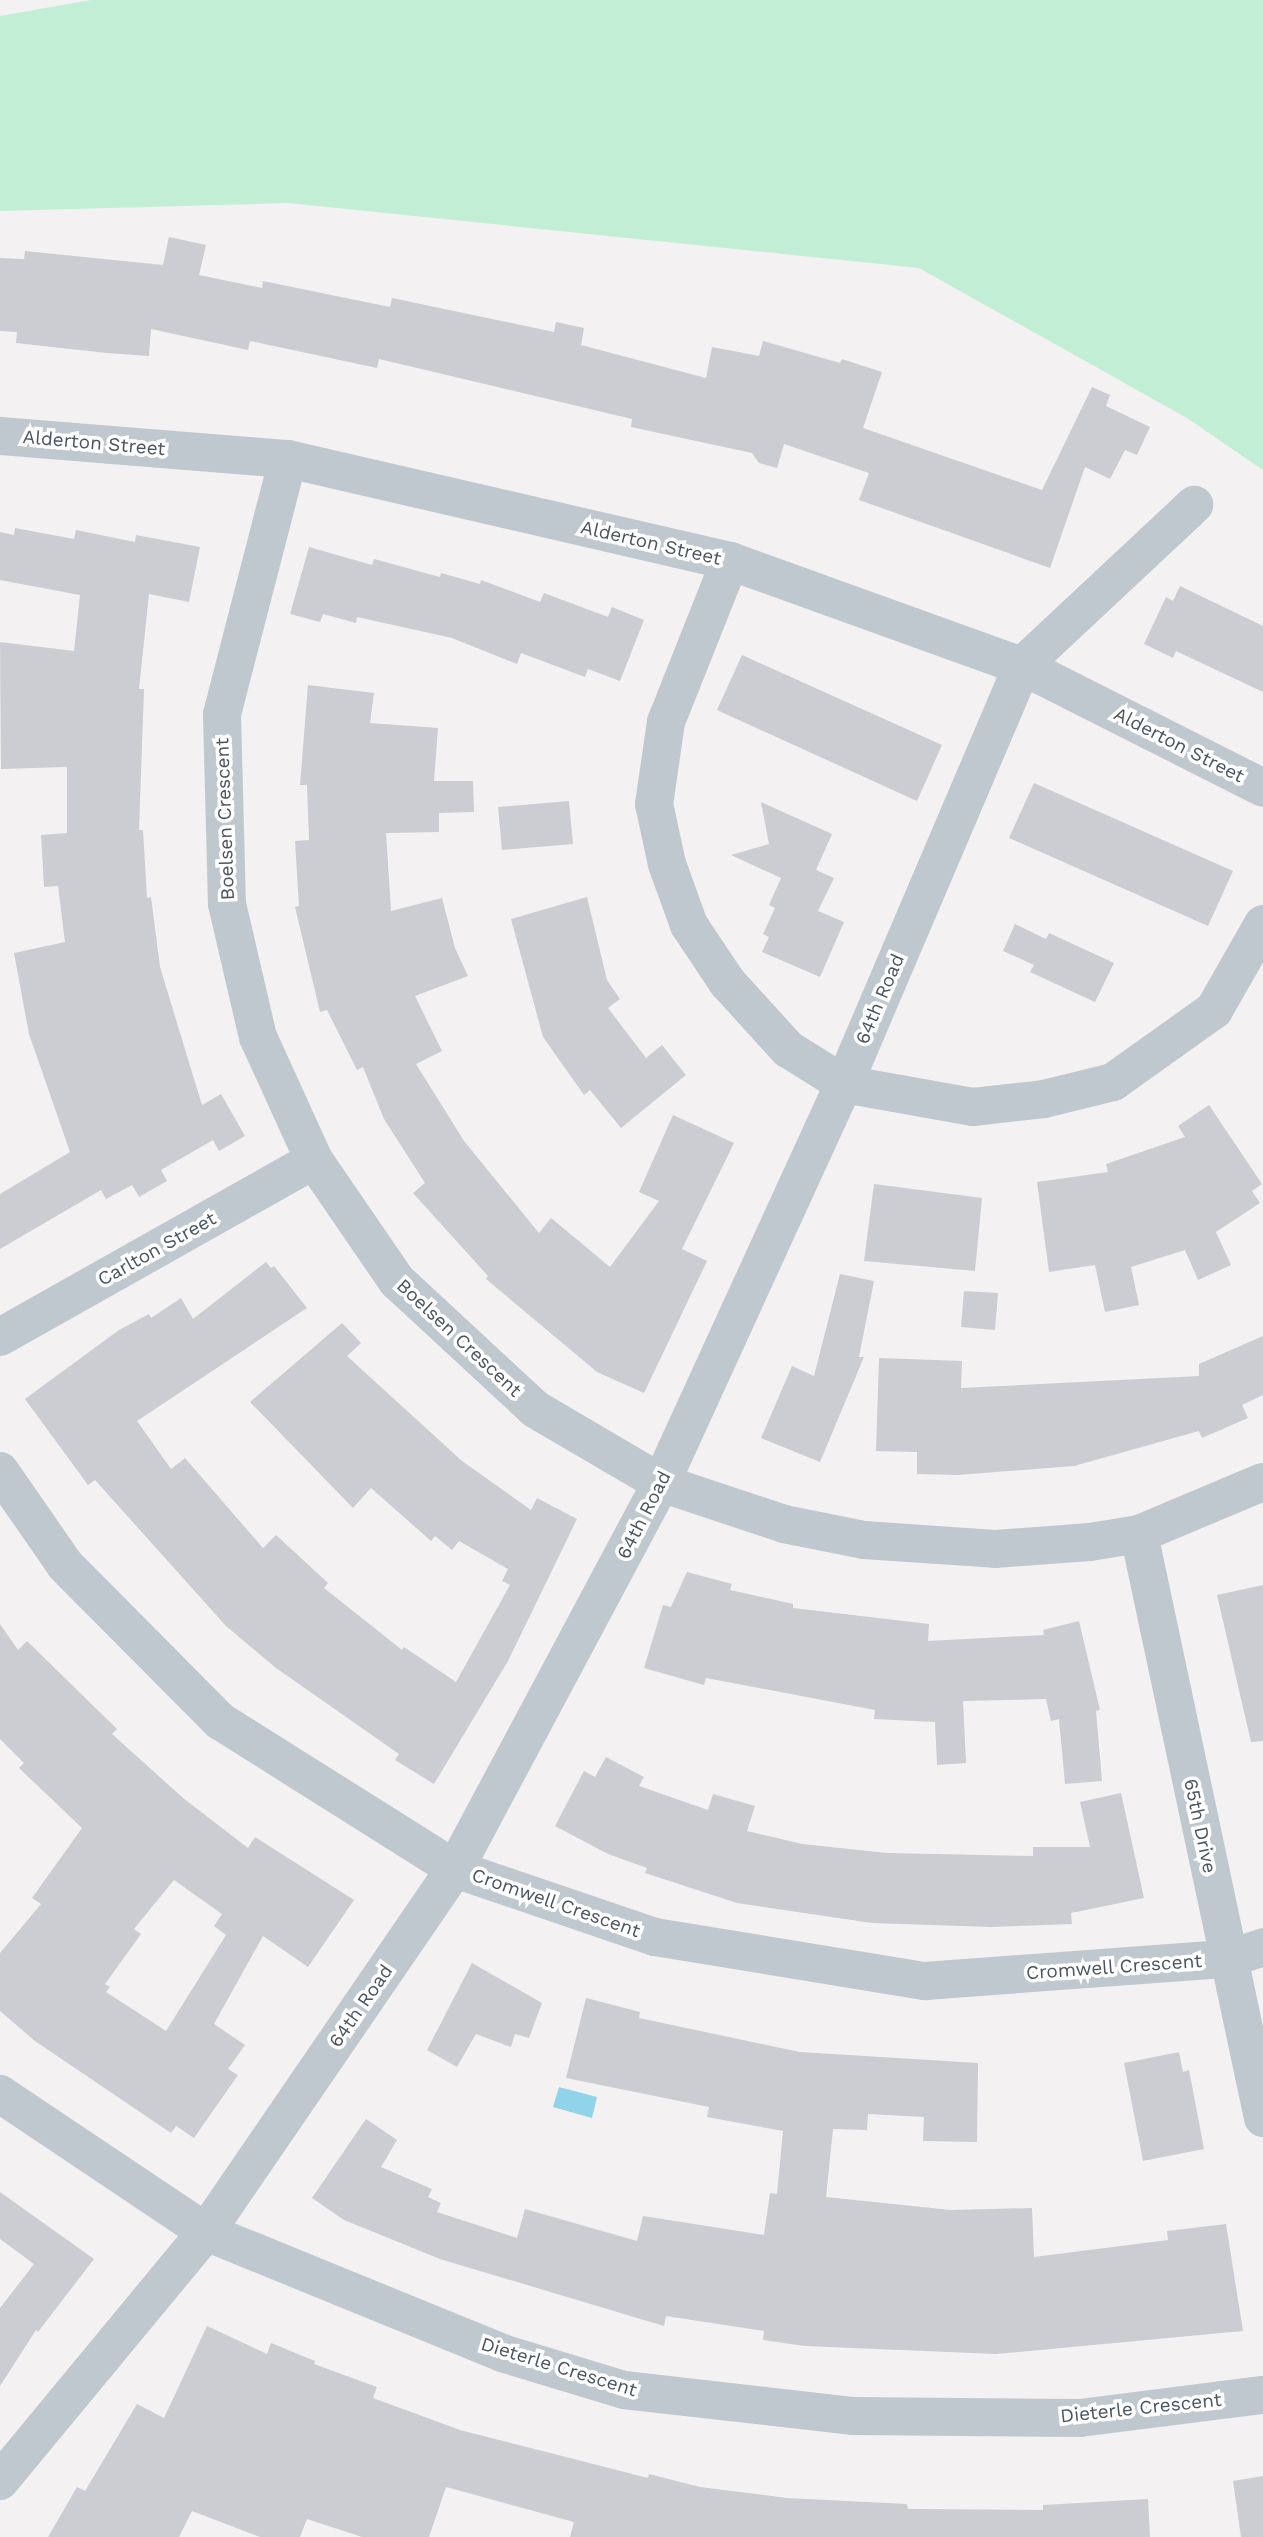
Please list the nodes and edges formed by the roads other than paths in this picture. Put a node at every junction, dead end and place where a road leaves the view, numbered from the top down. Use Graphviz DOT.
graph roads {
  1 [pos="0,436"];
  2 [pos="288,459"];
  3 [pos="1194,505"];
  4 [pos="730,561"];
  5 [pos="1022,666"];
  6 [pos="1263,788"];
  7 [pos="1263,924"];
  8 [pos="844,1084"];
  9 [pos="314,1160"];
  10 [pos="0,1337"];
  11 [pos="0,1471"];
  12 [pos="1263,1482"];
  13 [pos="661,1483"];
  14 [pos="1139,1534"];
  15 [pos="455,1868"];
  16 [pos="1263,1947"];
  17 [pos="1227,1959"];
  18 [pos="0,2094"];
  19 [pos="1263,2118"];
  20 [pos="206,2232"];
  21 [pos="1263,2395"];
  22 [pos="0,2481"];
  1 -- 2 [label="street, Alderton Street"];
  2 -- 4 [label="street, Alderton Street"];
  2 -- 9 [label="street, Boelsen Crescent"];
  3 -- 5 [label="street, 64th Road"];
  4 -- 5 [label="street, Alderton Street"];
  4 -- 8 [label="street"];
  5 -- 6 [label="street, Alderton Street"];
  5 -- 8 [label="street, 64th Road"];
  7 -- 8 [label="street"];
  8 -- 13 [label="street, 64th Road"];
  9 -- 10 [label="street, Carlton Street"];
  9 -- 13 [label="street, Boelsen Crescent"];
  11 -- 15 [label="street, Cromwell Crescent"];
  12 -- 14 [label="street, Boelsen Crescent"];
  13 -- 14 [label="street, Boelsen Crescent"];
  13 -- 15 [label="street, 64th Road"];
  14 -- 17 [label="street, 65th Drive"];
  15 -- 17 [label="street, Cromwell Crescent"];
  15 -- 20 [label="street, 64th Road"];
  16 -- 17 [label="street, Cromwell Crescent"];
  17 -- 19 [label="street, 65th Drive"];
  18 -- 20 [label="street, Dieterle Crescent"];
  20 -- 21 [label="street, Dieterle Crescent"];
  20 -- 22 [label="street, 64th Road"];
}
